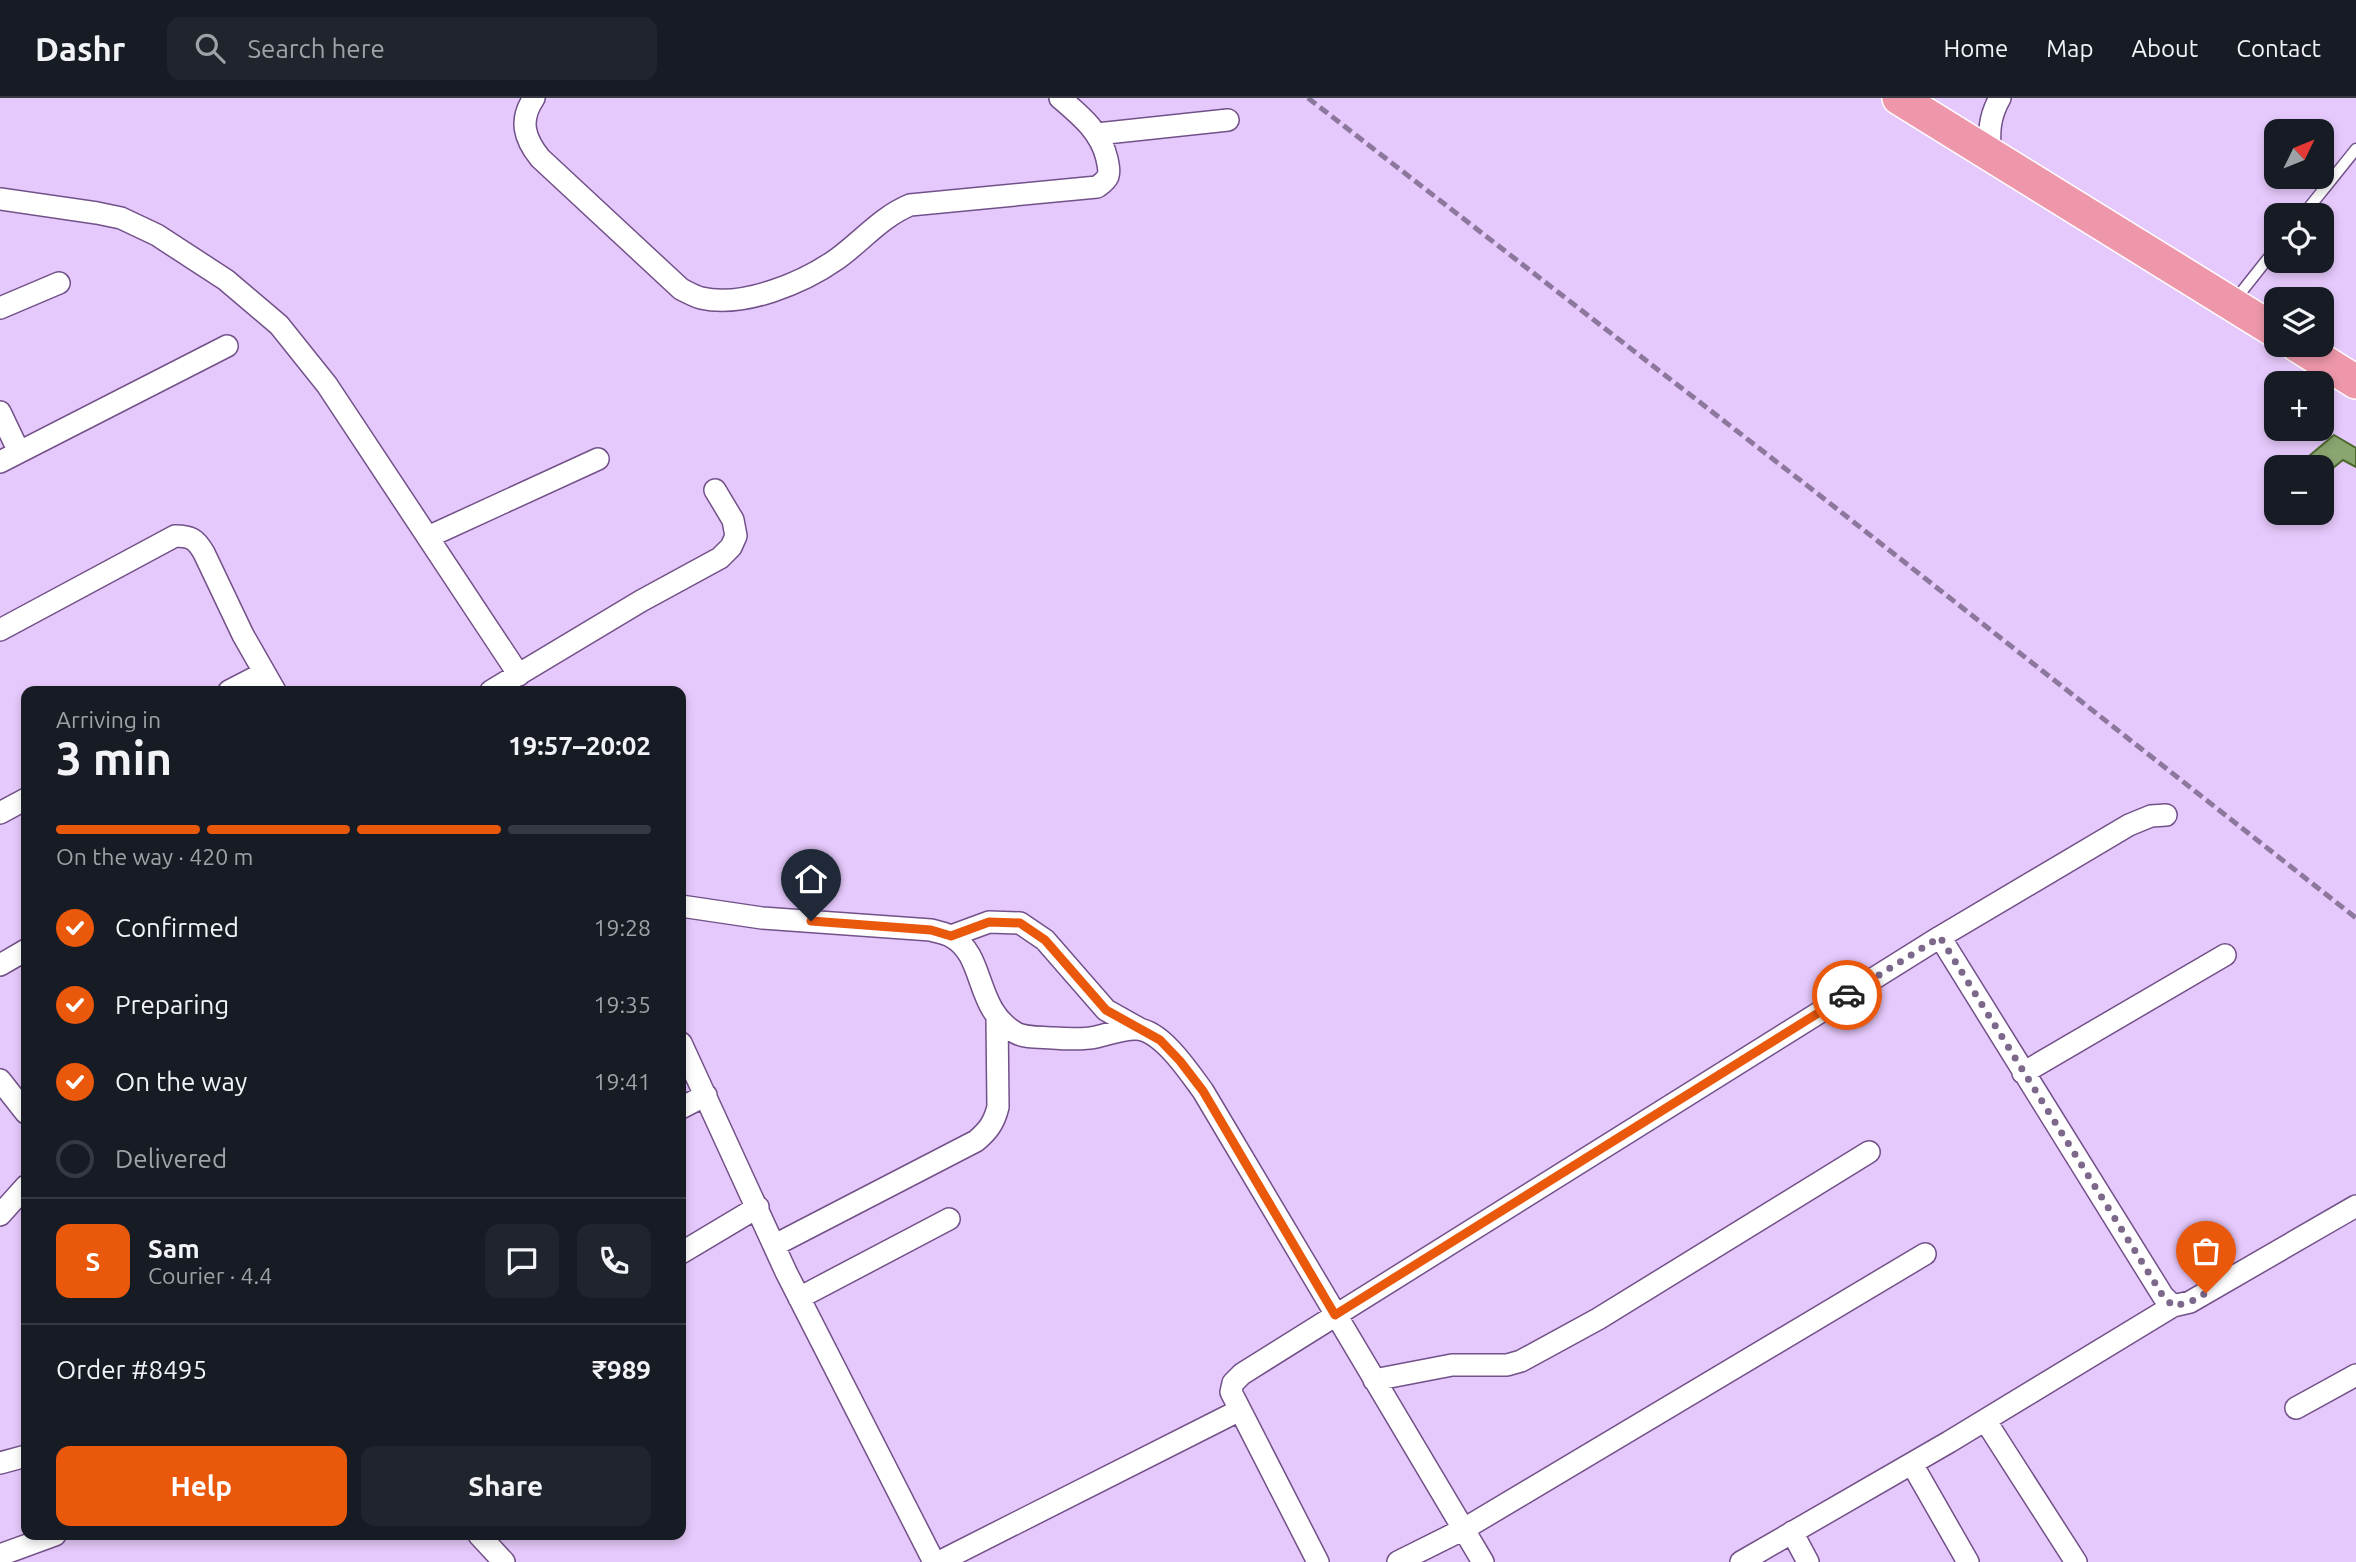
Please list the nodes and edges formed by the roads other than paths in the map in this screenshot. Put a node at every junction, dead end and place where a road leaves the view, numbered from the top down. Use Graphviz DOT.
graph roads {
  1 [pos="534,98"];
  2 [pos="1060,98"];
  3 [pos="1899,98"];
  4 [pos="2000,98"];
  5 [pos="1228,120"];
  6 [pos="1097,134"];
  7 [pos="2356,149"];
  8 [pos="1990,154"];
  9 [pos="0,200"];
  10 [pos="2313,203"];
  11 [pos="2264,263"];
  12 [pos="59,284"];
  13 [pos="2231,304"];
  14 [pos="0,309"];
  15 [pos="2264,324"];
  16 [pos="228,346"];
  17 [pos="2316,357"];
  18 [pos="2356,382"];
  19 [pos="0,412"];
  20 [pos="19,452"];
  21 [pos="598,459"];
  22 [pos="0,462"];
  23 [pos="715,490"];
  24 [pos="428,537"];
  25 [pos="0,630"];
  26 [pos="519,675"];
  27 [pos="270,682"];
  28 [pos="252,686"];
  29 [pos="500,686"];
  30 [pos="21,802"];
  31 [pos="0,813"];
  32 [pos="2166,815"];
  33 [pos="686,907"];
  34 [pos="951,936"];
  35 [pos="1940,937"];
  36 [pos="21,953"];
  37 [pos="2225,955"];
  38 [pos="0,965"];
  39 [pos="997,1017"];
  40 [pos="1140,1029"];
  41 [pos="686,1053"];
  42 [pos="2023,1073"];
  43 [pos="0,1080"];
  44 [pos="706,1095"];
  45 [pos="686,1105"];
  46 [pos="21,1107"];
  47 [pos="1869,1152"];
  48 [pos="21,1192"];
  49 [pos="2356,1206"];
  50 [pos="758,1207"];
  51 [pos="0,1215"];
  52 [pos="949,1219"];
  53 [pos="775,1245"];
  54 [pos="686,1250"];
  55 [pos="1925,1254"];
  56 [pos="799,1298"];
  57 [pos="2173,1306"];
  58 [pos="1335,1315"];
  59 [pos="2356,1375"];
  60 [pos="1374,1380"];
  61 [pos="2296,1408"];
  62 [pos="1240,1410"];
  63 [pos="1985,1420"];
  64 [pos="21,1457"];
  65 [pos="0,1463"];
  66 [pos="1912,1464"];
  67 [pos="1464,1529"];
  68 [pos="1792,1532"];
  69 [pos="41,1540"];
  70 [pos="483,1540"];
  71 [pos="0,1555"];
  72 [pos="503,1562"];
  73 [pos="936,1562"];
  74 [pos="1318,1562"];
  75 [pos="1398,1562"];
  76 [pos="1483,1562"];
  77 [pos="1741,1562"];
  78 [pos="1808,1562"];
  79 [pos="1968,1562"];
  80 [pos="2076,1562"];
  1 -- 6 [label="street"];
  2 -- 6 [label="street"];
  3 -- 8 [label="main road"];
  4 -- 8 [label="street"];
  5 -- 6 [label="street"];
  7 -- 10 [label="lane"];
  8 -- 13 [label="main road"];
  9 -- 24 [label="street"];
  11 -- 13 [label="lane"];
  12 -- 14 [label="street"];
  13 -- 15 [label="main road"];
  16 -- 20 [label="street"];
  17 -- 18 [label="main road"];
  19 -- 20 [label="street"];
  20 -- 22 [label="street"];
  21 -- 24 [label="street"];
  23 -- 26 [label="street"];
  24 -- 26 [label="street"];
  25 -- 27 [label="street"];
  26 -- 29 [label="street"];
  27 -- 28 [label="street"];
  30 -- 31 [label="street"];
  32 -- 35 [label="street"];
  33 -- 34 [label="street"];
  34 -- 39 [label="street"];
  34 -- 40 [label="street"];
  35 -- 42 [label="street"];
  35 -- 58 [label="street"];
  36 -- 38 [label="street"];
  37 -- 42 [label="street"];
  39 -- 40 [label="street"];
  39 -- 53 [label="street"];
  40 -- 58 [label="street"];
  41 -- 44 [label="street"];
  42 -- 57 [label="street"];
  43 -- 46 [label="street"];
  44 -- 45 [label="street"];
  44 -- 50 [label="street"];
  47 -- 60 [label="street"];
  48 -- 51 [label="street"];
  49 -- 57 [label="street"];
  50 -- 53 [label="street"];
  50 -- 54 [label="street"];
  52 -- 56 [label="street"];
  53 -- 56 [label="street"];
  55 -- 67 [label="street"];
  56 -- 73 [label="street"];
  57 -- 63 [label="street"];
  58 -- 60 [label="street"];
  58 -- 62 [label="street"];
  59 -- 61 [label="street"];
  60 -- 67 [label="street"];
  62 -- 73 [label="street"];
  62 -- 74 [label="street"];
  63 -- 66 [label="street"];
  63 -- 80 [label="street"];
  64 -- 65 [label="street"];
  66 -- 68 [label="street"];
  66 -- 79 [label="street"];
  67 -- 75 [label="street"];
  67 -- 76 [label="street"];
  68 -- 77 [label="street"];
  68 -- 78 [label="street"];
  69 -- 71 [label="street"];
  70 -- 72 [label="street"];
}
